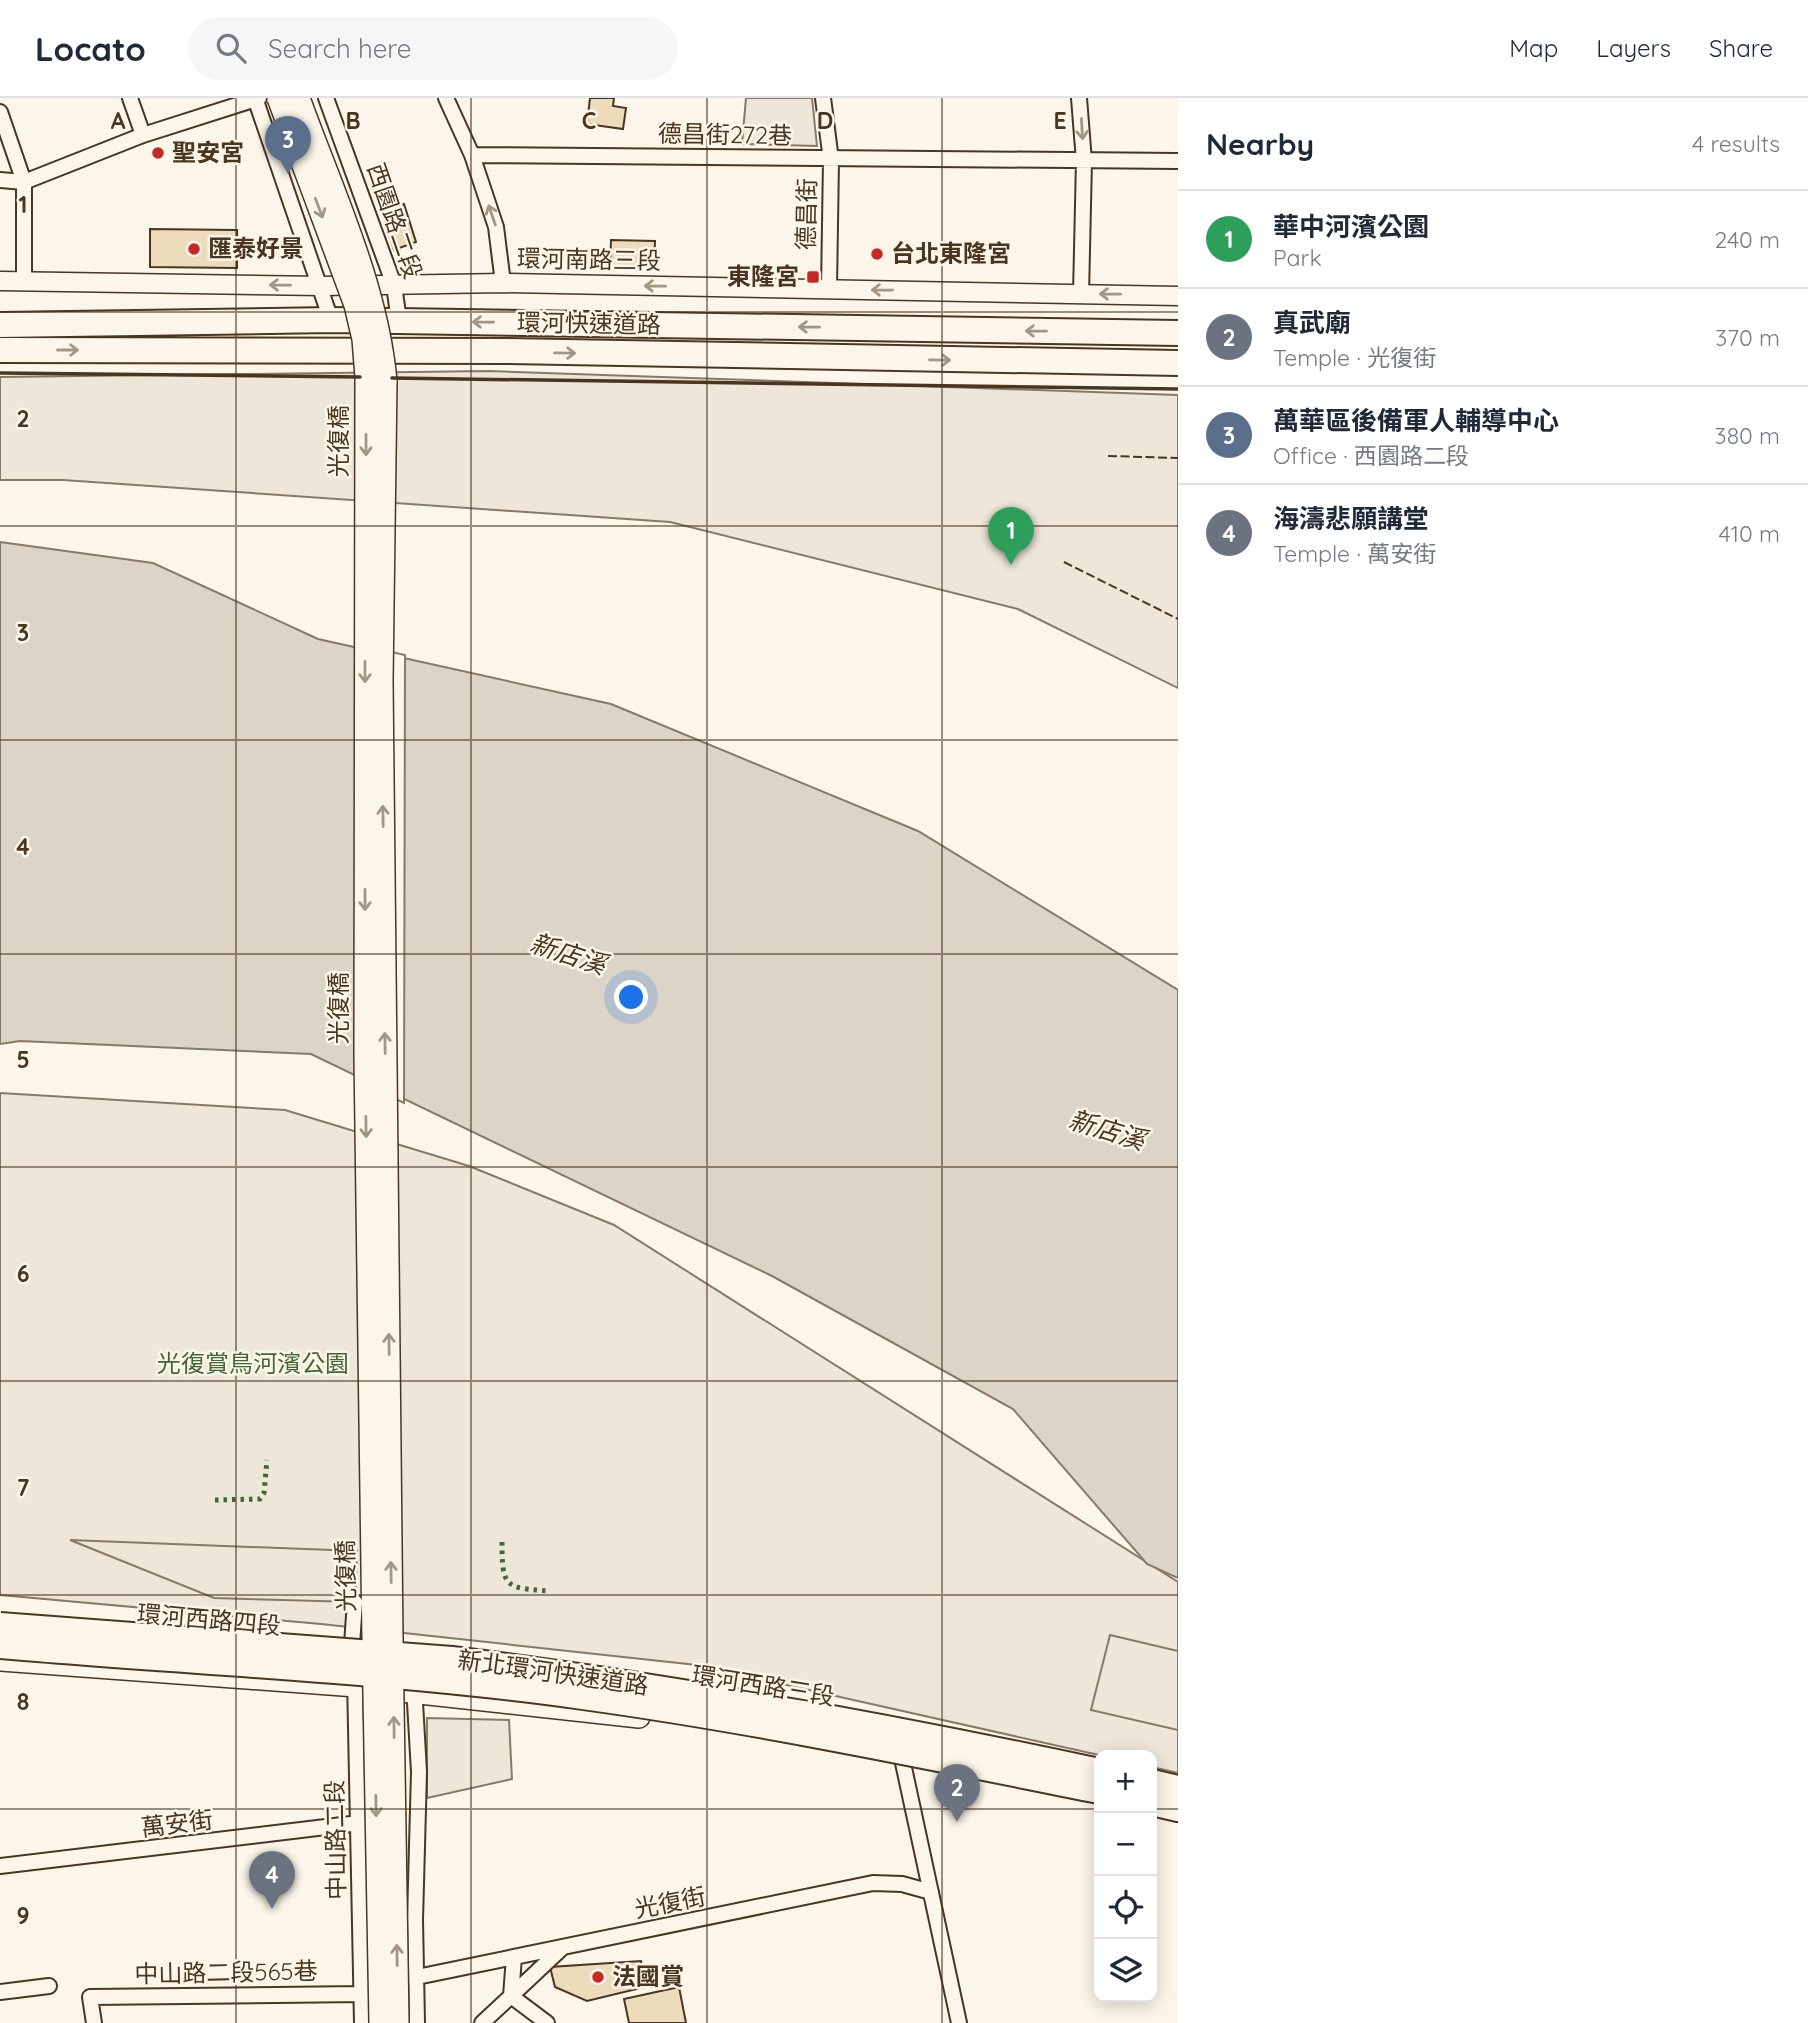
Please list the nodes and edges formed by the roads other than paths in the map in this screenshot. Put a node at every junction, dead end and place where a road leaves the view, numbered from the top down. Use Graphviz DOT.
graph roads {
  1 [pos="130,98"];
  2 [pos="257,98"];
  3 [pos="278,98"];
  4 [pos="299,98"];
  5 [pos="326,98"];
  6 [pos="446,98"];
  7 [pos="823,98"];
  8 [pos="1079,98"];
  9 [pos="0,112"];
  10 [pos="144,135"];
  11 [pos="472,155"];
  12 [pos="831,160"];
  13 [pos="1084,161"];
  14 [pos="1178,161"];
  15 [pos="0,180"];
  16 [pos="24,182"];
  17 [pos="0,281"];
  18 [pos="24,281"];
  19 [pos="503,282"];
  20 [pos="394,285"];
  21 [pos="321,286"];
  22 [pos="829,289"];
  23 [pos="1081,294"];
  24 [pos="1178,296"];
  25 [pos="331,320"];
  26 [pos="0,326"];
  27 [pos="381,331"];
  28 [pos="1178,333"];
  29 [pos="0,350"];
  30 [pos="508,351"];
  31 [pos="1178,363"];
  32 [pos="355,1602"];
  33 [pos="0,1626"];
  34 [pos="383,1640"];
  35 [pos="0,1646"];
  36 [pos="350,1657"];
  37 [pos="0,1660"];
  38 [pos="415,1661"];
  39 [pos="356,1686"];
  40 [pos="414,1693"];
  41 [pos="903,1763"];
  42 [pos="1094,1770"];
  43 [pos="1094,1779"];
  44 [pos="1157,1783"];
  45 [pos="1178,1788"];
  46 [pos="1094,1790"];
  47 [pos="1157,1793"];
  48 [pos="1178,1798"];
  49 [pos="1094,1802"];
  50 [pos="1157,1804"];
  51 [pos="1178,1809"];
  52 [pos="1157,1816"];
  53 [pos="1178,1821"];
  54 [pos="359,1824"];
  55 [pos="0,1866"];
  56 [pos="931,1892"];
  57 [pos="562,1947"];
  58 [pos="514,1957"];
  59 [pos="416,1978"];
  60 [pos="49,1986"];
  61 [pos="0,1992"];
  62 [pos="362,1994"];
  63 [pos="511,1996"];
  64 [pos="94,2023"];
  65 [pos="362,2023"];
  66 [pos="380,2023"];
  67 [pos="398,2023"];
  68 [pos="417,2023"];
  69 [pos="482,2023"];
  70 [pos="547,2023"];
  71 [pos="960,2023"];
  1 -- 10 [label="street"];
  2 -- 10 [label="street"];
  2 -- 21 [label="street"];
  3 -- 27 [label="main road, one-way, bridge"];
  4 -- 27 [label="main road, bridge"];
  5 -- 20 [label="street, 西園路二段"];
  6 -- 11 [label="street"];
  7 -- 12 [label="street, 德昌街"];
  8 -- 13 [label="street, one-way"];
  9 -- 16 [label="street"];
  10 -- 16 [label="street"];
  11 -- 12 [label="street, 德昌街272巷"];
  19 -- 11 [label="street, one-way"];
  12 -- 13 [label="street, 德昌街272巷"];
  12 -- 22 [label="street, 德昌街"];
  13 -- 14 [label="street, 德昌街272巷"];
  13 -- 23 [label="street"];
  15 -- 16 [label="street"];
  16 -- 18 [label="street"];
  17 -- 18 [label="street, 環河南路三段"];
  21 -- 18 [label="street, 環河南路三段, one-way"];
  19 -- 20 [label="street, 環河南路三段"];
  22 -- 19 [label="street, 環河南路三段, one-way"];
  20 -- 21 [label="street, 環河南路三段"];
  20 -- 27 [label="street, 西園路二段"];
  21 -- 25 [label="street"];
  23 -- 22 [label="street, 環河南路三段, one-way"];
  24 -- 23 [label="street, 環河南路三段, one-way"];
  25 -- 26 [label="highway, 環河快速道路"];
  25 -- 27 [label="highway, 環河快速道路"];
  26 -- 30 [label="highway"];
  28 -- 27 [label="highway, 環河快速道路, one-way"];
  27 -- 34 [label="main road, 光復橋, bridge"];
  29 -- 30 [label="highway, 環河快速道路, one-way"];
  30 -- 31 [label="highway, 環河快速道路, one-way"];
  32 -- 36 [label="street, 中山路二段"];
  33 -- 36 [label="main road, 環河西路四段"];
  33 -- 42 [label="highway, 新北環河快速道路, bridge"];
  34 -- 66 [label="main road, one-way, bridge"];
  67 -- 34 [label="main road, one-way, bridge"];
  35 -- 46 [label="highway, 新北環河快速道路, bridge"];
  36 -- 38 [label="street, 環河西路四段"];
  36 -- 39 [label="street, 中山路二段"];
  37 -- 39 [label="main road"];
  38 -- 40 [label="street"];
  38 -- 43 [label="main road, 環河西路三段"];
  39 -- 40 [label="main road"];
  39 -- 54 [label="street, 中山路二段"];
  40 -- 41 [label="main road, 環河西路三段"];
  40 -- 59 [label="street"];
  41 -- 49 [label="main road, 環河西路三段"];
  41 -- 56 [label="street"];
  44 -- 45 [label="highway"];
  47 -- 48 [label="main road"];
  50 -- 51 [label="highway"];
  52 -- 53 [label="main road"];
  54 -- 55 [label="street, 萬安街"];
  54 -- 62 [label="street, 中山路二段"];
  56 -- 57 [label="street, 光復街"];
  56 -- 71 [label="street"];
  57 -- 58 [label="street, 光復街"];
  57 -- 63 [label="street"];
  58 -- 59 [label="street, 光復街"];
  58 -- 63 [label="street"];
  59 -- 68 [label="street"];
  60 -- 61 [label="street"];
  62 -- 64 [label="street, 中山路二段565巷"];
  62 -- 65 [label="street, 中山路二段"];
  63 -- 69 [label="street"];
  63 -- 70 [label="street"];
}
